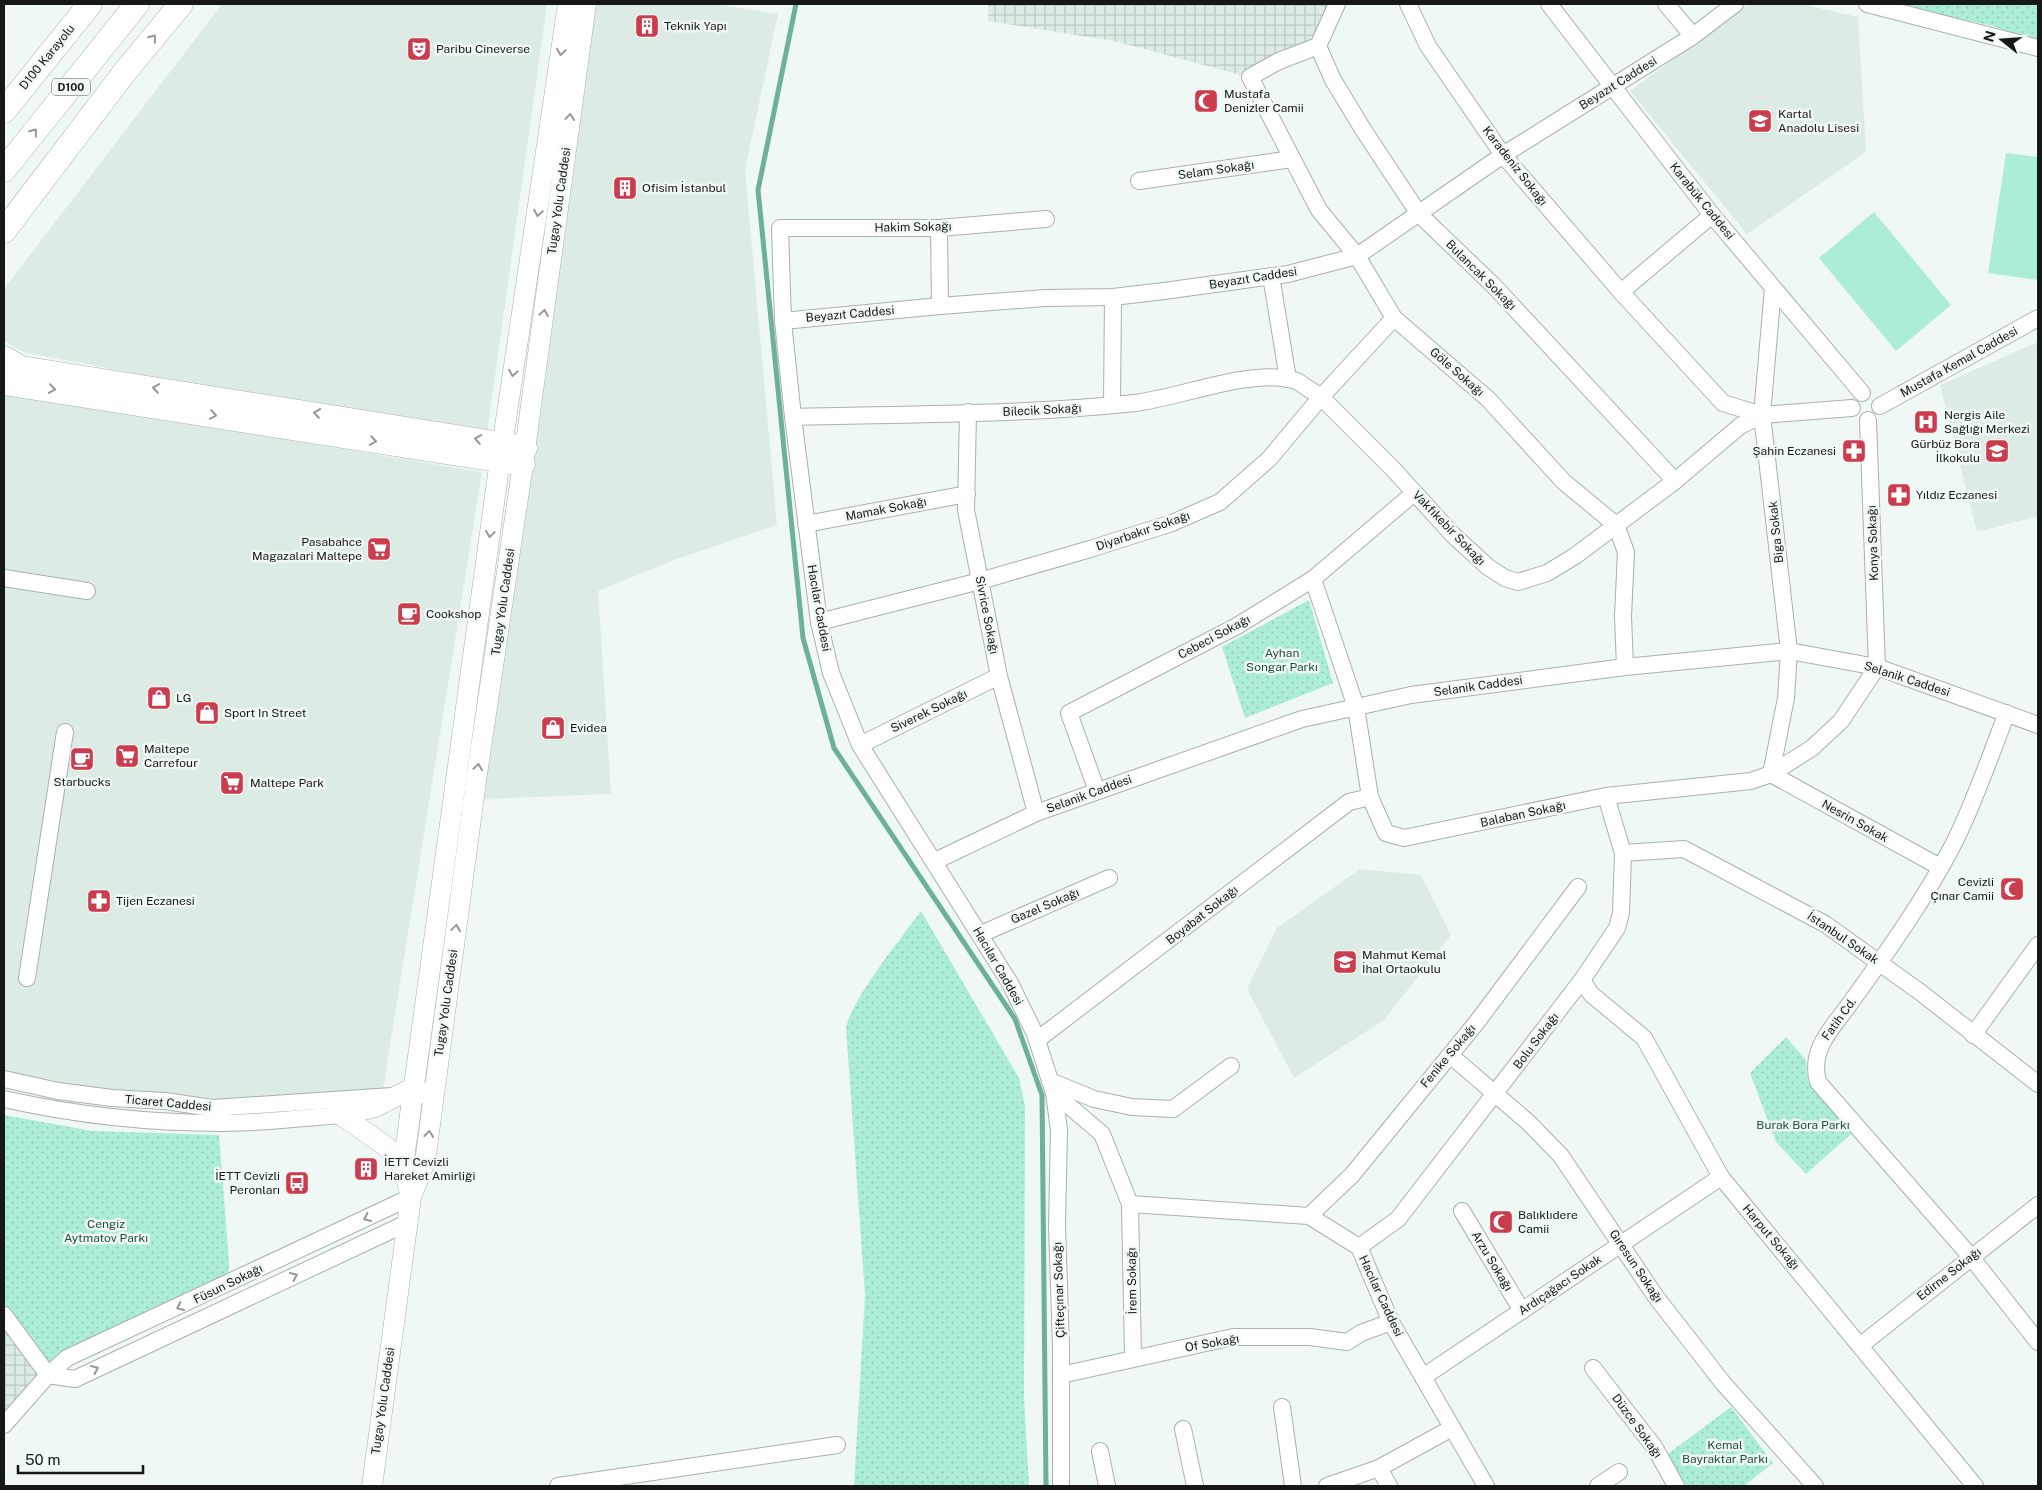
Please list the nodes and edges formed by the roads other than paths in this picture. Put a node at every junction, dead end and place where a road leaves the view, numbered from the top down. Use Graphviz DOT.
graph roads {
  1 [pos="90,4"];
  2 [pos="137,4"];
  3 [pos="181,4"];
  4 [pos="568,4"];
  5 [pos="586,4"];
  6 [pos="1337,4"];
  7 [pos="1408,4"];
  8 [pos="1549,4"];
  9 [pos="1666,4"];
  10 [pos="1735,4"];
  11 [pos="1866,4"];
  12 [pos="1693,36"];
  13 [pos="1318,46"];
  14 [pos="2038,48"];
  15 [pos="124,73"];
  16 [pos="1612,87"];
  17 [pos="4,111"];
  18 [pos="1503,155"];
  19 [pos="1292,158"];
  20 [pos="4,170"];
  21 [pos="1140,181"];
  22 [pos="4,207"];
  23 [pos="1419,214"];
  24 [pos="1712,215"];
  25 [pos="1046,219"];
  26 [pos="780,228"];
  27 [pos="938,228"];
  28 [pos="4,231"];
  29 [pos="1357,256"];
  30 [pos="1271,276"];
  31 [pos="1774,288"];
  32 [pos="1620,292"];
  33 [pos="1113,297"];
  34 [pos="940,306"];
  35 [pos="1394,318"];
  36 [pos="2038,318"];
  37 [pos="783,321"];
  38 [pos="4,358"];
  39 [pos="1288,379"];
  40 [pos="4,383"];
  41 [pos="1862,393"];
  42 [pos="1321,397"];
  43 [pos="1112,405"];
  44 [pos="1880,406"];
  45 [pos="1852,408"];
  46 [pos="968,412"];
  47 [pos="1762,415"];
  48 [pos="793,417"];
  49 [pos="1868,420"];
  50 [pos="501,452"];
  51 [pos="524,456"];
  52 [pos="1675,480"];
  53 [pos="1414,493"];
  54 [pos="967,494"];
  55 [pos="806,524"];
  56 [pos="1616,525"];
  57 [pos="4,578"];
  58 [pos="1313,579"];
  59 [pos="980,581"];
  60 [pos="87,591"];
  61 [pos="819,622"];
  62 [pos="1789,651"];
  63 [pos="1625,666"];
  64 [pos="1877,667"];
  65 [pos="999,676"];
  66 [pos="1356,707"];
  67 [pos="2007,713"];
  68 [pos="2038,725"];
  69 [pos="65,732"];
  70 [pos="860,745"];
  71 [pos="1771,774"];
  72 [pos="1097,791"];
  73 [pos="1606,796"];
  74 [pos="1370,797"];
  75 [pos="1036,813"];
  76 [pos="1623,853"];
  77 [pos="934,861"];
  78 [pos="1940,867"];
  79 [pos="1109,878"];
  80 [pos="1578,887"];
  81 [pos="981,934"];
  82 [pos="2038,945"];
  83 [pos="1879,963"];
  84 [pos="27,978"];
  85 [pos="1582,980"];
  86 [pos="424,1010"];
  87 [pos="1974,1034"];
  88 [pos="1037,1040"];
  89 [pos="1450,1054"];
  90 [pos="1231,1066"];
  91 [pos="4,1079"];
  92 [pos="2038,1084"];
  93 [pos="1052,1087"];
  94 [pos="1496,1094"];
  95 [pos="394,1096"];
  96 [pos="413,1098"];
  97 [pos="434,1098"];
  98 [pos="4,1100"];
  99 [pos="341,1116"];
  100 [pos="403,1166"];
  101 [pos="1721,1177"];
  102 [pos="411,1197"];
  103 [pos="1130,1204"];
  104 [pos="2038,1204"];
  105 [pos="1462,1212"];
  106 [pos="1310,1216"];
  107 [pos="408,1223"];
  108 [pos="1621,1245"];
  109 [pos="1359,1247"];
  110 [pos="1971,1257"];
  111 [pos="1522,1310"];
  112 [pos="4,1315"];
  113 [pos="1391,1322"];
  114 [pos="2038,1342"];
  115 [pos="1861,1345"];
  116 [pos="1133,1358"];
  117 [pos="1593,1368"];
  118 [pos="48,1375"];
  119 [pos="1061,1375"];
  120 [pos="1423,1377"];
  121 [pos="1282,1407"];
  122 [pos="4,1425"];
  123 [pos="1452,1428"];
  124 [pos="1183,1429"];
  125 [pos="838,1446"];
  126 [pos="1100,1451"];
  127 [pos="1379,1468"];
  128 [pos="1619,1472"];
  129 [pos="372,1486"];
  130 [pos="558,1486"];
  131 [pos="1062,1486"];
  132 [pos="1106,1486"];
  133 [pos="1195,1486"];
  134 [pos="1293,1486"];
  135 [pos="1327,1486"];
  136 [pos="1389,1486"];
  137 [pos="1486,1486"];
  138 [pos="1598,1486"];
  139 [pos="1676,1486"];
  140 [pos="1815,1486"];
  141 [pos="1975,1486"];
  1 -- 17 [label="highway, D100 Karayolu / D100"];
  20 -- 2 [label="highway, D100, one-way"];
  15 -- 3 [label="highway, one-way"];
  4 -- 50 [label="main road, Tugay Yolu Caddesi, one-way"];
  51 -- 5 [label="main road, Tugay Yolu Caddesi, one-way"];
  6 -- 13 [label="street"];
  7 -- 18 [label="street, Karadeniz Sokağı"];
  8 -- 16 [label="street, Karabük Caddesi"];
  9 -- 12 [label="street"];
  10 -- 12 [label="street, Beyazıt Caddesi"];
  11 -- 14 [label="street"];
  12 -- 16 [label="street, Beyazıt Caddesi"];
  13 -- 19 [label="street, Göle Sokağı"];
  13 -- 23 [label="street, Bulancak Sokağı"];
  15 -- 22 [label="highway"];
  15 -- 28 [label="highway"];
  16 -- 18 [label="street, Beyazıt Caddesi"];
  16 -- 24 [label="street, Karabük Caddesi"];
  18 -- 23 [label="street, Beyazıt Caddesi"];
  18 -- 32 [label="street, Karadeniz Sokağı"];
  19 -- 21 [label="street, Selam Sokağı"];
  19 -- 29 [label="street, Göle Sokağı"];
  23 -- 29 [label="street, Beyazıt Caddesi"];
  23 -- 52 [label="street, Bulancak Sokağı"];
  24 -- 31 [label="street, Karabük Caddesi"];
  24 -- 32 [label="street"];
  25 -- 27 [label="street, Hakim Sokağı"];
  26 -- 27 [label="street, Hakim Sokağı"];
  26 -- 37 [label="street, Hacılar Caddesi"];
  27 -- 34 [label="street"];
  29 -- 30 [label="street, Beyazıt Caddesi"];
  29 -- 35 [label="street, Göle Sokağı"];
  30 -- 33 [label="street, Beyazıt Caddesi"];
  30 -- 39 [label="street"];
  31 -- 41 [label="street, Karabük Caddesi"];
  31 -- 47 [label="street, Biga Sokak"];
  32 -- 47 [label="street, Karadeniz Sokağı"];
  33 -- 34 [label="street, Beyazıt Caddesi"];
  33 -- 43 [label="street"];
  34 -- 37 [label="street, Beyazıt Caddesi"];
  35 -- 42 [label="street, Diyarbakır Sokağı"];
  35 -- 56 [label="street, Göle Sokağı"];
  36 -- 44 [label="street, Mustafa Kemal Caddesi"];
  37 -- 48 [label="street, Hacılar Caddesi"];
  50 -- 38 [label="highway, one-way"];
  39 -- 42 [label="street, Vakfıkebir Sokağı"];
  39 -- 43 [label="street, Bilecik Sokağı"];
  40 -- 50 [label="highway, one-way"];
  41 -- 44 [label="street"];
  41 -- 45 [label="street"];
  42 -- 53 [label="street, Vakfıkebir Sokağı"];
  42 -- 59 [label="street, Diyarbakır Sokağı"];
  43 -- 46 [label="street, Bilecik Sokağı"];
  44 -- 49 [label="street"];
  45 -- 47 [label="street, Vakfıkebir Sokağı"];
  45 -- 49 [label="street"];
  46 -- 48 [label="street, Bilecik Sokağı"];
  46 -- 54 [label="street, Sivrice Sokağı"];
  47 -- 52 [label="street, Vakfıkebir Sokağı"];
  47 -- 62 [label="street, Biga Sokak"];
  48 -- 55 [label="street, Hacılar Caddesi"];
  49 -- 64 [label="street, Konya Sokağı"];
  50 -- 51 [label="highway"];
  50 -- 86 [label="main road, Tugay Yolu Caddesi, one-way"];
  97 -- 51 [label="main road, Tugay Yolu Caddesi, one-way"];
  52 -- 56 [label="street, Vakfıkebir Sokağı"];
  53 -- 56 [label="street, Vakfıkebir Sokağı"];
  53 -- 58 [label="street, Cebeci Sokağı"];
  54 -- 55 [label="street, Mamak Sokağı"];
  54 -- 59 [label="street, Sivrice Sokağı"];
  55 -- 61 [label="street, Hacılar Caddesi"];
  56 -- 63 [label="street"];
  57 -- 60 [label="street"];
  58 -- 66 [label="street, Balaban Sokağı"];
  58 -- 72 [label="street, Cebeci Sokağı"];
  59 -- 61 [label="street, Diyarbakır Sokağı"];
  59 -- 65 [label="street, Sivrice Sokağı"];
  61 -- 70 [label="street, Hacılar Caddesi"];
  62 -- 63 [label="street, Selanik Caddesi"];
  62 -- 64 [label="street, Selanik Caddesi"];
  62 -- 71 [label="street, Biga Sokak"];
  63 -- 66 [label="street, Selanik Caddesi"];
  64 -- 67 [label="street, Selanik Caddesi"];
  64 -- 71 [label="street, Balaban Sokağı"];
  65 -- 70 [label="street, Siverek Sokağı"];
  65 -- 75 [label="street, Sivrice Sokağı"];
  66 -- 72 [label="street, Selanik Caddesi"];
  66 -- 74 [label="street, Balaban Sokağı"];
  67 -- 68 [label="street, Selanik Caddesi"];
  67 -- 78 [label="street, Fatih Cd."];
  69 -- 84 [label="street"];
  70 -- 77 [label="street, Hacılar Caddesi"];
  71 -- 73 [label="street, Balaban Sokağı"];
  71 -- 78 [label="street, Nesrin Sokak"];
  72 -- 75 [label="street, Selanik Caddesi"];
  73 -- 74 [label="street, Balaban Sokağı"];
  73 -- 76 [label="street, Bolu Sokağı"];
  74 -- 88 [label="street, Boyabat Sokağı"];
  75 -- 77 [label="street, Selanik Caddesi"];
  76 -- 83 [label="street, İstanbul Sokak"];
  76 -- 85 [label="street, Bolu Sokağı"];
  77 -- 81 [label="street, Hacılar Caddesi"];
  78 -- 83 [label="street, Fatih Cd."];
  79 -- 81 [label="street, Gazel Sokağı"];
  80 -- 89 [label="street, Fenike Sokağı"];
  81 -- 88 [label="street, Hacılar Caddesi"];
  82 -- 87 [label="street"];
  83 -- 87 [label="street, İstanbul Sokak"];
  83 -- 110 [label="street, Fatih Cd."];
  85 -- 94 [label="street, Bolu Sokağı"];
  85 -- 101 [label="street, Harput Sokağı"];
  86 -- 95 [label="main road"];
  86 -- 96 [label="main road, Tugay Yolu Caddesi"];
  87 -- 92 [label="street, İstanbul Sokak"];
  88 -- 93 [label="street, Hacılar Caddesi"];
  89 -- 94 [label="street, Gıresun Sokağı"];
  89 -- 106 [label="street, Fenike Sokağı"];
  90 -- 93 [label="street"];
  91 -- 95 [label="street, Ticaret Caddesi"];
  93 -- 103 [label="street"];
  93 -- 119 [label="street, Çifteçınar Sokağı"];
  94 -- 108 [label="street, Gıresun Sokağı"];
  94 -- 109 [label="street, Bolu Sokağı"];
  95 -- 96 [label="main road"];
  95 -- 99 [label="main road"];
  96 -- 97 [label="main road"];
  96 -- 99 [label="main road"];
  96 -- 100 [label="main road, Tugay Yolu Caddesi"];
  102 -- 97 [label="main road, Tugay Yolu Caddesi, one-way"];
  98 -- 99 [label="street, Ticaret Caddesi"];
  99 -- 100 [label="main road"];
  100 -- 102 [label="main road, Tugay Yolu Caddesi"];
  101 -- 108 [label="street, Ardıçağacı Sokak"];
  101 -- 115 [label="street, Harput Sokağı"];
  102 -- 107 [label="main road, Tugay Yolu Caddesi"];
  102 -- 118 [label="street, Füsun Sokağı, one-way"];
  103 -- 106 [label="street, Hacılar Caddesi"];
  103 -- 116 [label="street, İrem Sokağı"];
  104 -- 110 [label="street, Edirne Sokağı"];
  105 -- 111 [label="street, Arzu Sokağı"];
  106 -- 109 [label="street, Hacılar Caddesi"];
  118 -- 107 [label="street, Füsun Sokağı, one-way"];
  107 -- 129 [label="main road, Tugay Yolu Caddesi"];
  108 -- 111 [label="street, Ardıçağacı Sokak"];
  108 -- 140 [label="street, Gıresun Sokağı"];
  109 -- 113 [label="street, Hacılar Caddesi"];
  110 -- 114 [label="street, Fatih Cd."];
  110 -- 115 [label="street, Edirne Sokağı"];
  111 -- 120 [label="street, Ardıçağacı Sokak"];
  112 -- 118 [label="street"];
  113 -- 116 [label="street, Of Sokağı"];
  113 -- 120 [label="street, Hacılar Caddesi"];
  115 -- 141 [label="street, Harput Sokağı"];
  116 -- 119 [label="street, Of Sokağı"];
  117 -- 139 [label="street, Düzce Sokağı"];
  118 -- 122 [label="street, Füsun Sokağı"];
  119 -- 131 [label="street, Çifteçınar Sokağı"];
  120 -- 123 [label="street, Hacılar Caddesi"];
  121 -- 134 [label="street"];
  123 -- 127 [label="street"];
  123 -- 137 [label="street, Hacılar Caddesi"];
  124 -- 133 [label="street"];
  125 -- 130 [label="street"];
  126 -- 132 [label="street"];
  127 -- 135 [label="street"];
  127 -- 136 [label="street"];
  128 -- 138 [label="street"];
}
